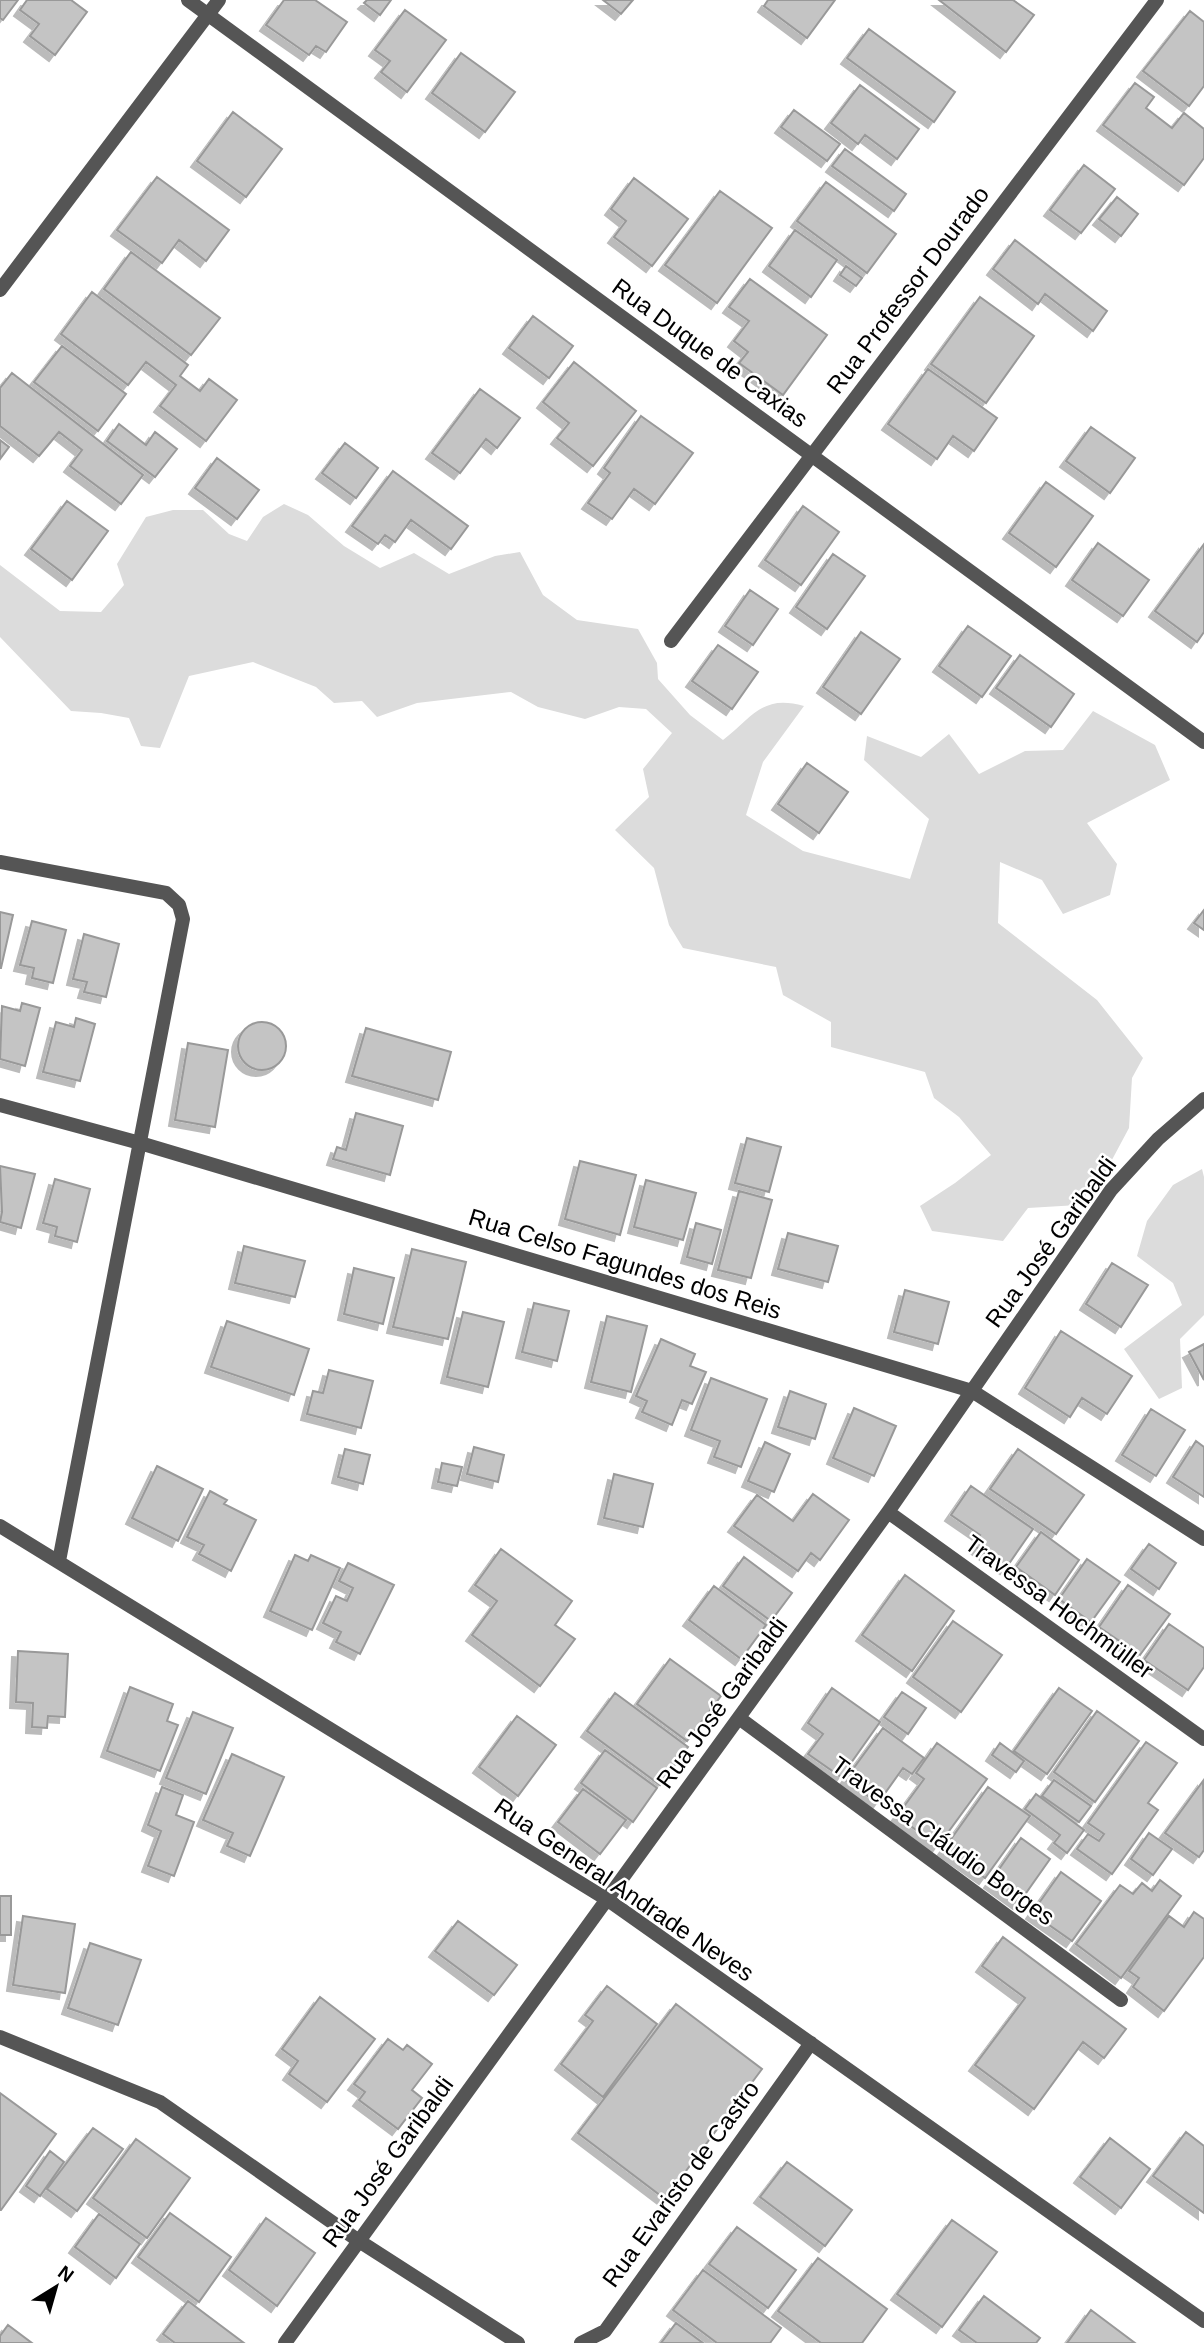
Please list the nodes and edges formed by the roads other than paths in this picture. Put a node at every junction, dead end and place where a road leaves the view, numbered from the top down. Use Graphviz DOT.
graph roads {
  1 [pos="188,0"];
  2 [pos="219,0"];
  3 [pos="1157,0"];
  4 [pos="208,15"];
  5 [pos="0,290"];
  6 [pos="811,455"];
  7 [pos="671,641"];
  8 [pos="1204,742"];
  9 [pos="0,862"];
  10 [pos="1204,1099"];
  11 [pos="0,1105"];
  12 [pos="140,1143"];
  13 [pos="972,1391"];
  14 [pos="888,1512"];
  15 [pos="0,1526"];
  16 [pos="1204,1539"];
  17 [pos="59,1561"];
  18 [pos="739,1718"];
  19 [pos="1204,1739"];
  20 [pos="608,1900"];
  21 [pos="1121,2000"];
  22 [pos="0,2037"];
  23 [pos="811,2043"];
  24 [pos="359,2241"];
  25 [pos="1204,2321"];
  26 [pos="285,2343"];
  27 [pos="518,2343"];
  28 [pos="581,2343"];
  1 -- 4 [label="street, Rua Duque de Caxias"];
  2 -- 4 [label="street"];
  3 -- 6 [label="street, Rua Professor Dourado"];
  4 -- 5 [label="street"];
  4 -- 6 [label="street, Rua Duque de Caxias"];
  6 -- 7 [label="street, Rua Professor Dourado"];
  6 -- 8 [label="street, Rua Duque de Caxias"];
  9 -- 12 [label="street"];
  10 -- 13 [label="street, Rua José Garibaldi"];
  11 -- 12 [label="street, Rua Celso Fagundes dos Reis"];
  12 -- 13 [label="street, Rua Celso Fagundes dos Reis"];
  12 -- 17 [label="street"];
  13 -- 14 [label="street, Rua José Garibaldi"];
  13 -- 16 [label="street, Rua Celso Fagundes dos Reis"];
  14 -- 18 [label="street, Rua José Garibaldi"];
  14 -- 19 [label="street, Travessa Hochmüller"];
  15 -- 17 [label="street, Rua General Andrade Neves"];
  17 -- 20 [label="street, Rua General Andrade Neves"];
  18 -- 20 [label="street, Rua José Garibaldi"];
  18 -- 21 [label="street, Travessa Cláudio Borges"];
  20 -- 23 [label="street, Rua General Andrade Neves"];
  20 -- 24 [label="street, Rua José Garibaldi"];
  22 -- 24 [label="street"];
  23 -- 25 [label="street, Rua General Andrade Neves"];
  23 -- 28 [label="street, Rua Evaristo de Castro"];
  24 -- 26 [label="street, Rua José Garibaldi"];
  24 -- 27 [label="street"];
}
